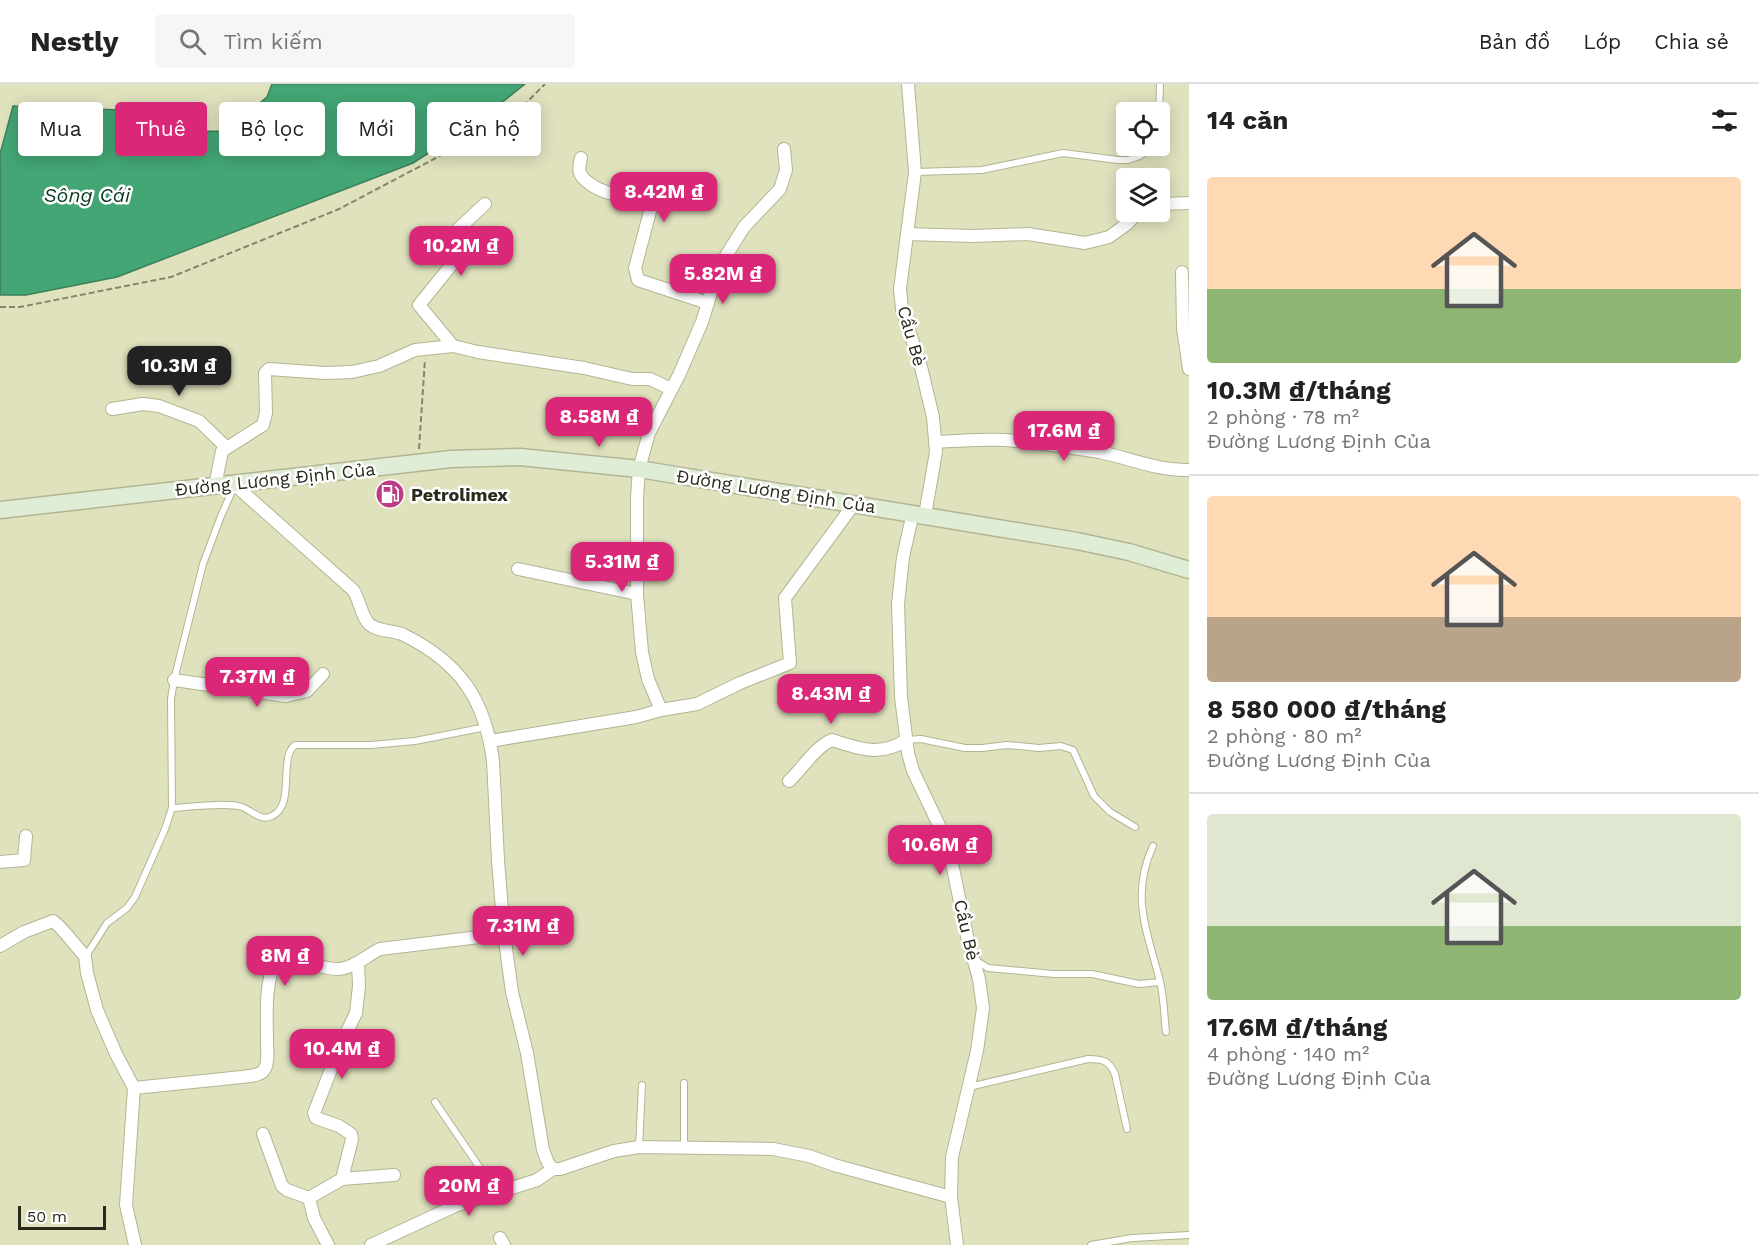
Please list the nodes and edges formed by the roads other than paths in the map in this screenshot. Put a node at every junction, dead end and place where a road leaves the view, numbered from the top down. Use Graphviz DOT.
graph roads {
  1 [pos="908,84"];
  2 [pos="1160,84"];
  3 [pos="1159,102"];
  4 [pos="784,149"];
  5 [pos="1140,156"];
  6 [pos="581,158"];
  7 [pos="915,172"];
  8 [pos="1189,202"];
  9 [pos="1170,203"];
  10 [pos="485,204"];
  11 [pos="1129,222"];
  12 [pos="907,234"];
  13 [pos="1182,273"];
  14 [pos="708,303"];
  15 [pos="453,346"];
  16 [pos="1189,369"];
  17 [pos="671,389"];
  18 [pos="112,409"];
  19 [pos="935,442"];
  20 [pos="225,447"];
  21 [pos="639,469"];
  22 [pos="1189,470"];
  23 [pos="235,485"];
  24 [pos="215,486"];
  25 [pos="854,504"];
  26 [pos="0,510"];
  27 [pos="919,514"];
  28 [pos="518,569"];
  29 [pos="1189,570"];
  30 [pos="637,594"];
  31 [pos="323,674"];
  32 [pos="174,680"];
  33 [pos="661,710"];
  34 [pos="486,727"];
  35 [pos="906,740"];
  36 [pos="490,741"];
  37 [pos="789,781"];
  38 [pos="172,808"];
  39 [pos="1135,827"];
  40 [pos="26,836"];
  41 [pos="1153,846"];
  42 [pos="0,862"];
  43 [pos="504,934"];
  44 [pos="0,946"];
  45 [pos="86,956"];
  46 [pos="972,958"];
  47 [pos="358,963"];
  48 [pos="1160,982"];
  49 [pos="1166,1032"];
  50 [pos="684,1083"];
  51 [pos="642,1085"];
  52 [pos="969,1087"];
  53 [pos="134,1088"];
  54 [pos="435,1102"];
  55 [pos="1127,1130"];
  56 [pos="263,1134"];
  57 [pos="684,1146"];
  58 [pos="639,1147"];
  59 [pos="553,1169"];
  60 [pos="394,1175"];
  61 [pos="342,1179"];
  62 [pos="497,1192"];
  63 [pos="951,1197"];
  64 [pos="309,1198"];
  65 [pos="1189,1235"];
  66 [pos="135,1245"];
  67 [pos="328,1245"];
  68 [pos="371,1245"];
  69 [pos="957,1245"];
  70 [pos="1091,1245"];
  1 -- 7 [label="street, Cầu Bè"];
  2 -- 3 [label="lane"];
  4 -- 14 [label="street"];
  5 -- 7 [label="lane"];
  6 -- 14 [label="street"];
  7 -- 12 [label="street, Cầu Bè"];
  8 -- 9 [label="street"];
  10 -- 15 [label="street"];
  11 -- 12 [label="street"];
  12 -- 19 [label="street, Cầu Bè"];
  13 -- 16 [label="street"];
  14 -- 17 [label="street"];
  15 -- 17 [label="street"];
  15 -- 20 [label="street"];
  17 -- 21 [label="street"];
  18 -- 20 [label="street"];
  19 -- 22 [label="street"];
  19 -- 27 [label="street, Cầu Bè"];
  20 -- 24 [label="street"];
  21 -- 23 [label="street, Đường Lương Định Của"];
  21 -- 25 [label="street, Đường Lương Định Của"];
  21 -- 30 [label="street"];
  23 -- 24 [label="street, Đường Lương Định Của"];
  23 -- 32 [label="lane"];
  23 -- 34 [label="street"];
  24 -- 26 [label="street, Đường Lương Định Của"];
  25 -- 27 [label="street, Đường Lương Định Của"];
  25 -- 33 [label="street"];
  27 -- 29 [label="street, Đường Lương Định Của"];
  27 -- 35 [label="street, Cầu Bè"];
  28 -- 30 [label="street"];
  30 -- 33 [label="street"];
  31 -- 32 [label="street"];
  32 -- 38 [label="lane"];
  33 -- 36 [label="street"];
  34 -- 36 [label="street"];
  34 -- 38 [label="lane"];
  35 -- 37 [label="street"];
  35 -- 39 [label="lane"];
  35 -- 46 [label="street, Cầu Bè"];
  36 -- 43 [label="street"];
  38 -- 45 [label="lane"];
  40 -- 42 [label="street"];
  41 -- 48 [label="lane"];
  43 -- 47 [label="street"];
  43 -- 59 [label="street"];
  44 -- 45 [label="street"];
  45 -- 53 [label="street"];
  46 -- 48 [label="lane"];
  46 -- 52 [label="street, Cầu Bè"];
  47 -- 53 [label="street"];
  47 -- 61 [label="street"];
  48 -- 49 [label="lane"];
  50 -- 57 [label="lane"];
  51 -- 58 [label="lane"];
  52 -- 55 [label="lane"];
  52 -- 63 [label="street, Cầu Bè"];
  53 -- 66 [label="street"];
  54 -- 62 [label="lane"];
  56 -- 64 [label="street"];
  57 -- 58 [label="street"];
  57 -- 63 [label="street"];
  58 -- 59 [label="street"];
  59 -- 62 [label="street"];
  60 -- 61 [label="street"];
  61 -- 64 [label="street"];
  62 -- 68 [label="street"];
  63 -- 69 [label="street, Cầu Bè"];
  64 -- 67 [label="street"];
  65 -- 70 [label="lane"];
}
